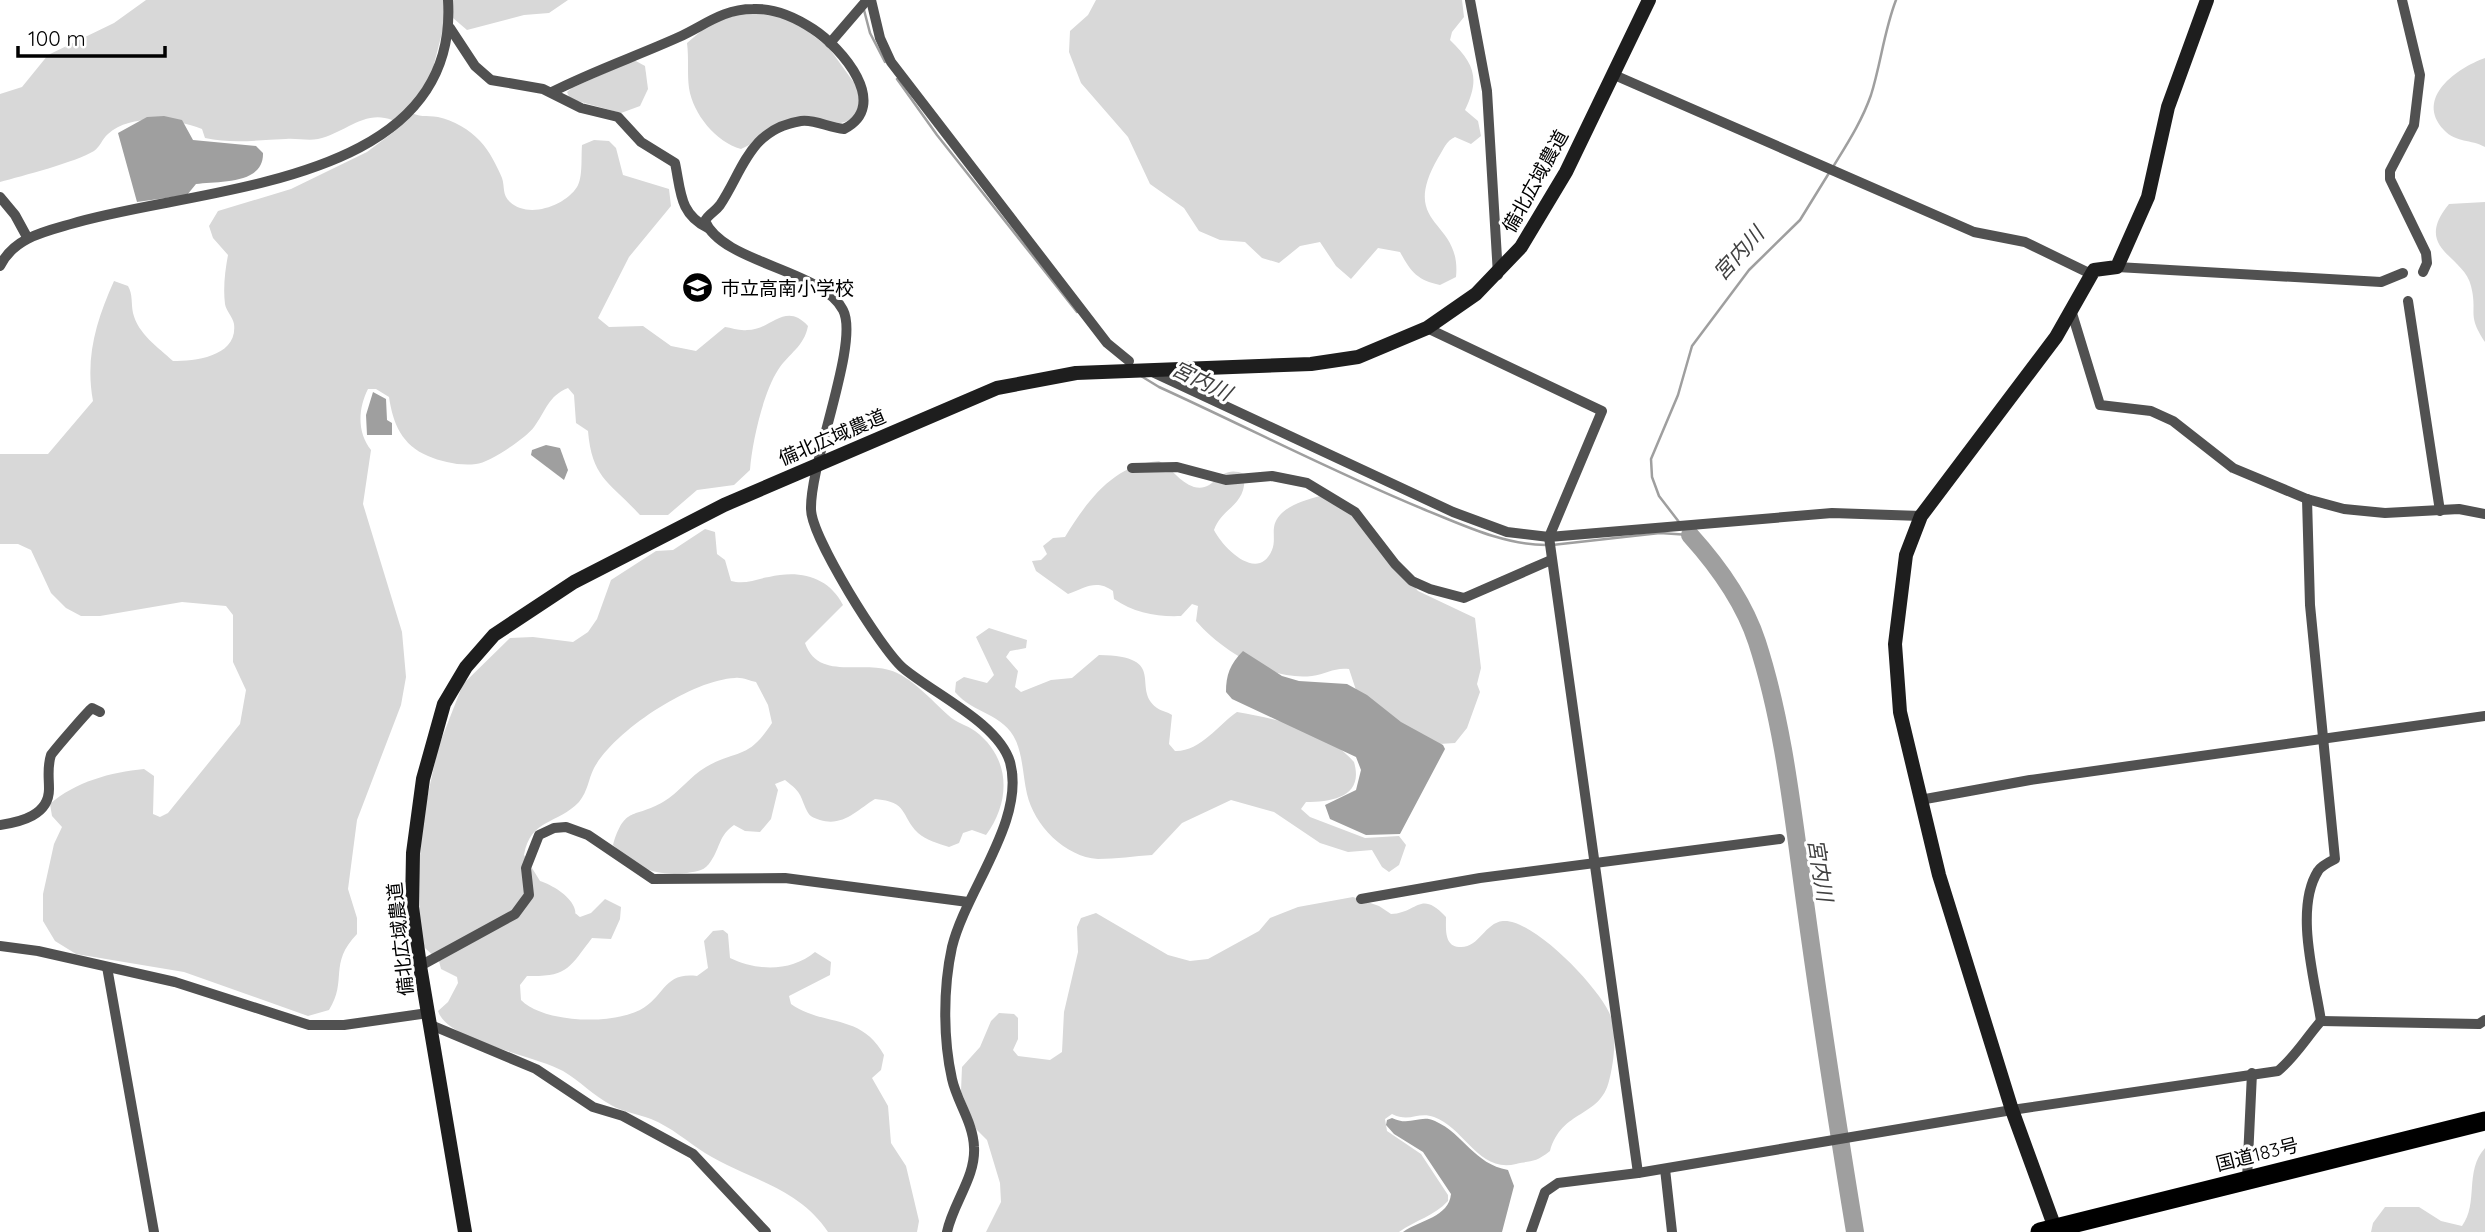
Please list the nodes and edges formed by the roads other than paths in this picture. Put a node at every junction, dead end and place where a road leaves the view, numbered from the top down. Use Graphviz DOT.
graph roads {
  1 [pos="448,0"];
  2 [pos="1469,0"];
  3 [pos="1649,0"];
  4 [pos="2207,0"];
  5 [pos="2402,0"];
  6 [pos="866,2"];
  7 [pos="450,27"];
  8 [pos="830,43"];
  9 [pos="1612,74"];
  10 [pos="552,92"];
  11 [pos="0,197"];
  12 [pos="708,228"];
  13 [pos="27,237"];
  14 [pos="0,266"];
  15 [pos="2117,267"];
  16 [pos="2403,272"];
  17 [pos="2423,272"];
  18 [pos="2091,274"];
  19 [pos="1498,275"];
  20 [pos="2408,301"];
  21 [pos="2071,310"];
  22 [pos="1427,328"];
  23 [pos="1133,368"];
  24 [pos="818,464"];
  25 [pos="1132,468"];
  26 [pos="2307,499"];
  27 [pos="2440,511"];
  28 [pos="2485,514"];
  29 [pos="1920,516"];
  30 [pos="1549,537"];
  31 [pos="1551,560"];
  32 [pos="100,712"];
  33 [pos="2485,716"];
  34 [pos="2325,740"];
  35 [pos="1920,800"];
  36 [pos="0,825"];
  37 [pos="1780,839"];
  38 [pos="1594,863"];
  39 [pos="1362,899"];
  40 [pos="968,902"];
  41 [pos="0,946"];
  42 [pos="107,967"];
  43 [pos="420,967"];
  44 [pos="430,1019"];
  45 [pos="2485,1020"];
  46 [pos="2321,1021"];
  47 [pos="2252,1073"];
  48 [pos="2012,1110"];
  49 [pos="2485,1121"];
  50 [pos="1665,1168"];
  51 [pos="1637,1173"];
  52 [pos="2247,1180"];
  53 [pos="2050,1231"];
  54 [pos="154,1232"];
  55 [pos="465,1232"];
  56 [pos="766,1232"];
  57 [pos="947,1232"];
  58 [pos="1531,1232"];
  59 [pos="1672,1232"];
  1 -- 7 [label="street"];
  2 -- 19 [label="street"];
  3 -- 9 [label="street, 備北広域農道"];
  4 -- 15 [label="street"];
  5 -- 17 [label="street"];
  6 -- 8 [label="street"];
  6 -- 23 [label="street"];
  7 -- 10 [label="street"];
  7 -- 13 [label="street"];
  8 -- 10 [label="street"];
  8 -- 12 [label="street"];
  9 -- 18 [label="street"];
  9 -- 19 [label="street, 備北広域農道"];
  10 -- 12 [label="street"];
  11 -- 13 [label="street"];
  12 -- 24 [label="street"];
  13 -- 14 [label="street"];
  15 -- 16 [label="street"];
  15 -- 18 [label="street"];
  18 -- 21 [label="street"];
  19 -- 22 [label="street, 備北広域農道"];
  20 -- 27 [label="street"];
  21 -- 26 [label="street"];
  21 -- 29 [label="street"];
  22 -- 23 [label="street, 備北広域農道"];
  22 -- 30 [label="street"];
  23 -- 24 [label="street, 備北広域農道"];
  23 -- 30 [label="street"];
  24 -- 40 [label="street"];
  24 -- 43 [label="street, 備北広域農道"];
  25 -- 31 [label="street"];
  26 -- 27 [label="street"];
  26 -- 34 [label="street"];
  27 -- 28 [label="street"];
  29 -- 30 [label="street"];
  29 -- 35 [label="street"];
  30 -- 31 [label="street"];
  31 -- 38 [label="street"];
  32 -- 36 [label="street"];
  33 -- 34 [label="street"];
  34 -- 35 [label="street"];
  34 -- 46 [label="street"];
  35 -- 48 [label="street"];
  37 -- 38 [label="street"];
  38 -- 39 [label="street"];
  38 -- 51 [label="street"];
  40 -- 43 [label="street"];
  40 -- 57 [label="street"];
  41 -- 42 [label="street"];
  42 -- 44 [label="street"];
  42 -- 54 [label="street"];
  43 -- 44 [label="street, 備北広域農道"];
  44 -- 55 [label="street, 備北広域農道"];
  44 -- 56 [label="street"];
  45 -- 46 [label="street"];
  46 -- 47 [label="street"];
  47 -- 48 [label="street"];
  47 -- 52 [label="street"];
  48 -- 50 [label="street"];
  48 -- 53 [label="street"];
  49 -- 52 [label="highway, 国道183号"];
  50 -- 51 [label="street"];
  50 -- 59 [label="street"];
  51 -- 58 [label="street"];
  52 -- 53 [label="highway, 国道183号"];
}
